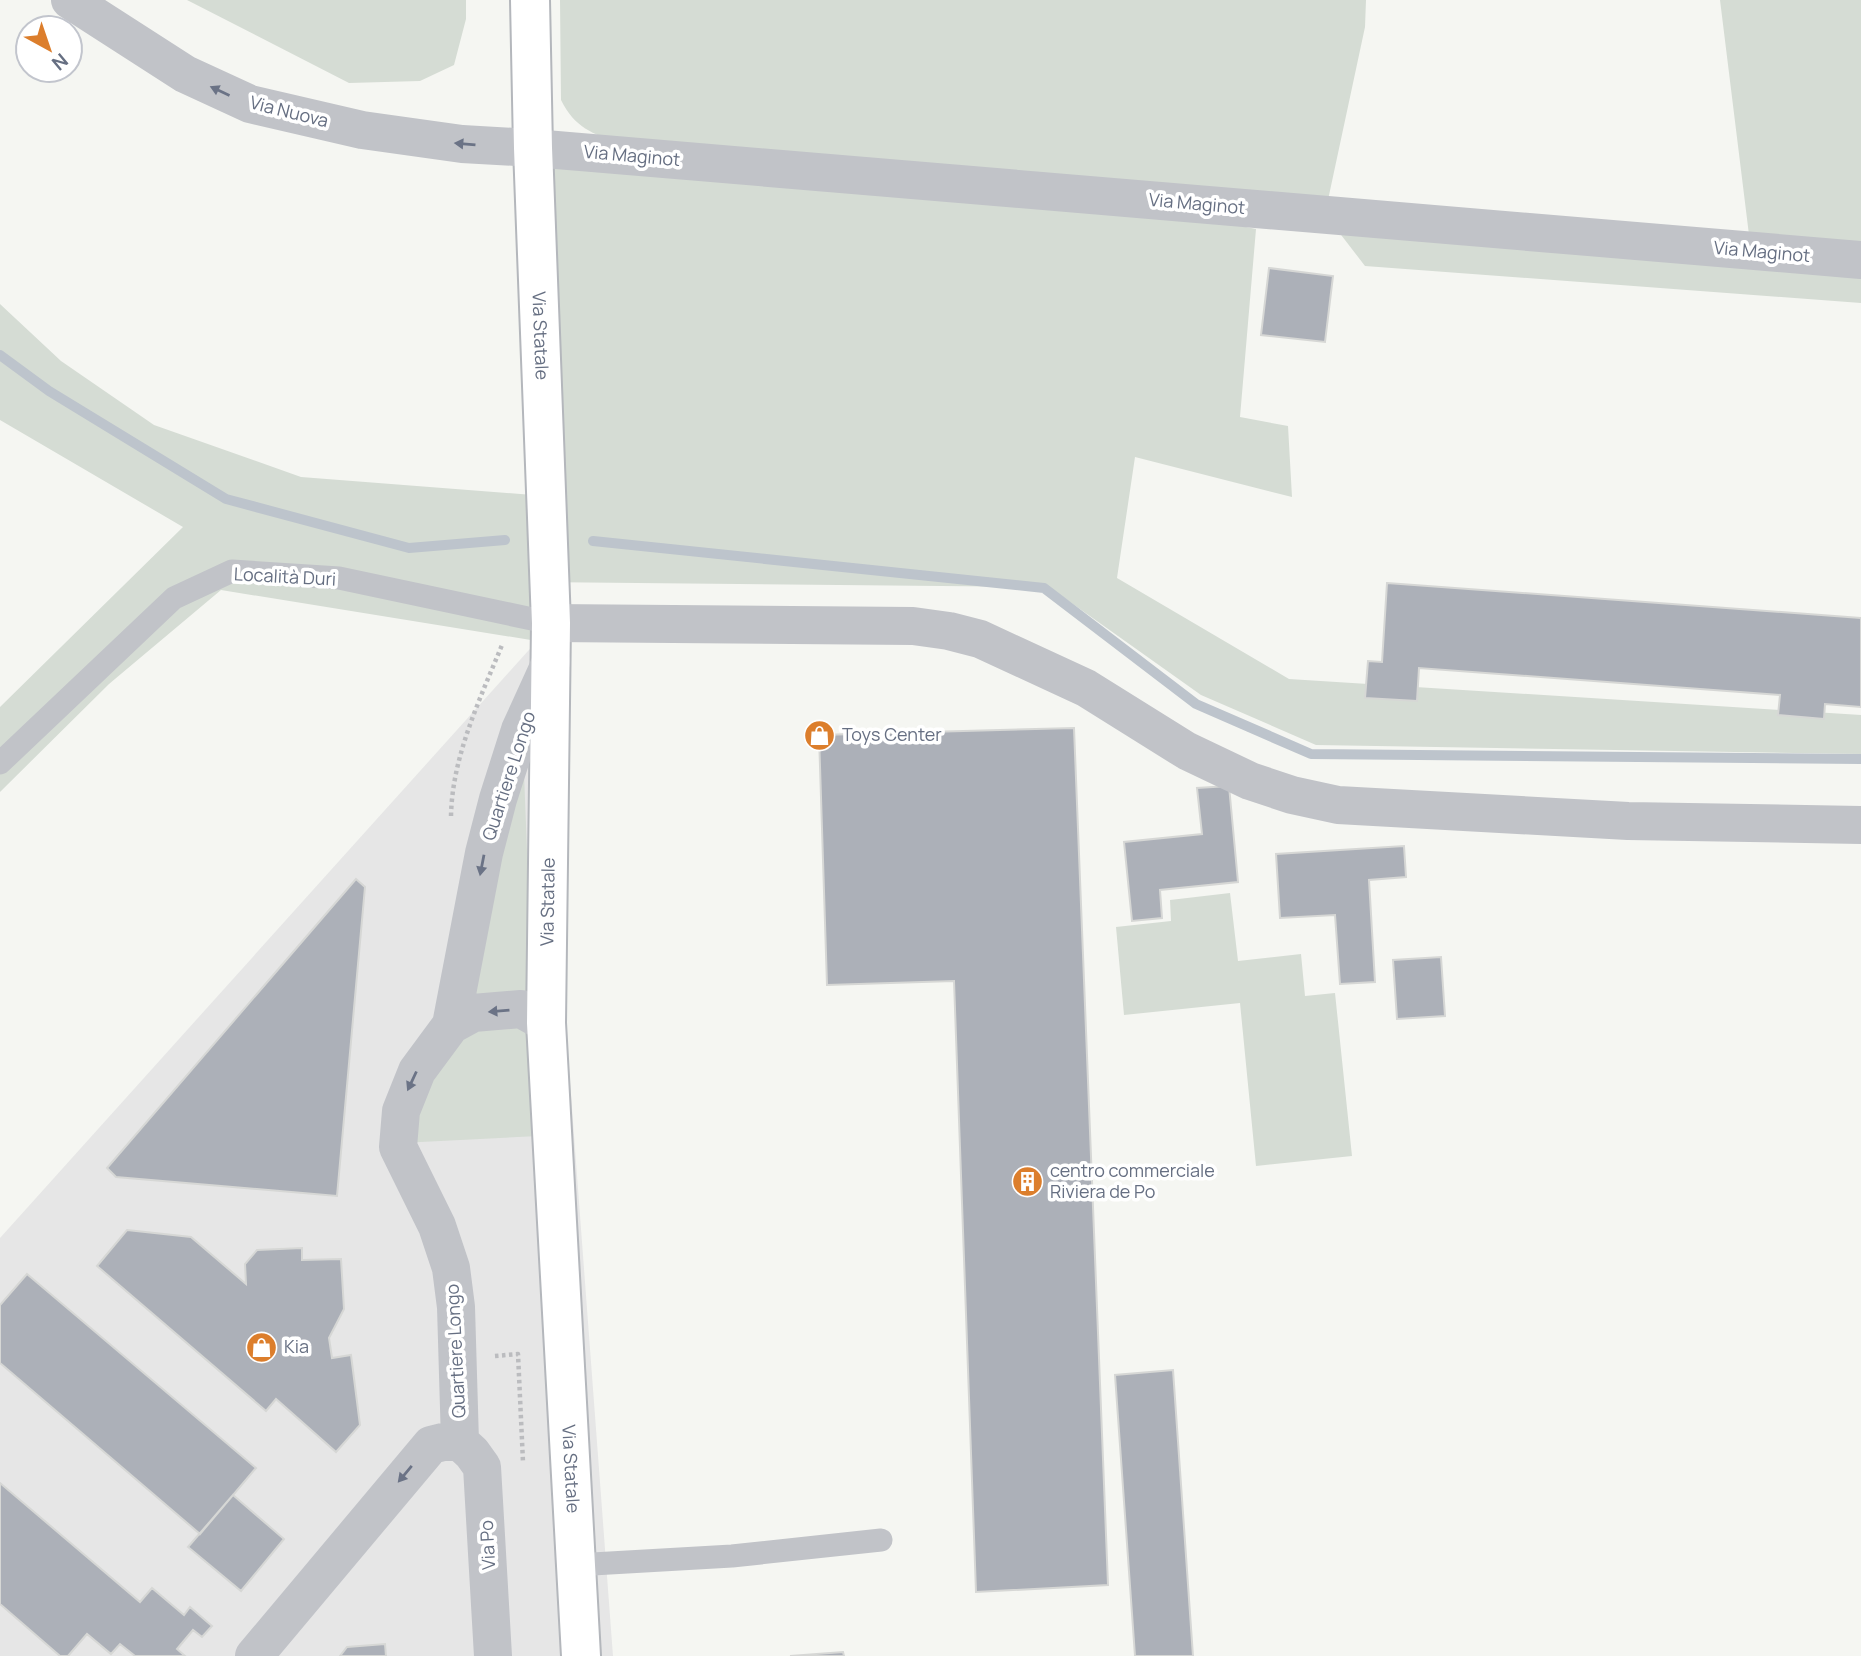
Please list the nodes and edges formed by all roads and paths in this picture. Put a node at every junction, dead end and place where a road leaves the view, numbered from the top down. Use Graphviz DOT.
graph roads {
  1 [pos="70,0"];
  2 [pos="530,0"];
  3 [pos="533,148"];
  4 [pos="1861,260"];
  5 [pos="506,614"];
  6 [pos="551,624"];
  7 [pos="551,662"];
  8 [pos="0,763"];
  9 [pos="451,817"];
  10 [pos="1861,825"];
  11 [pos="546,1023"];
  12 [pos="451,1025"];
  13 [pos="457,1358"];
  14 [pos="460,1442"];
  15 [pos="523,1464"];
  16 [pos="881,1540"];
  17 [pos="575,1565"];
  18 [pos="254,1656"];
  19 [pos="493,1656"];
  20 [pos="581,1656"];
  3 -- 1 [label="street, Via Nuova, one-way"];
  2 -- 3 [label="main road, Via Statale"];
  3 -- 4 [label="street, Via Maginot"];
  3 -- 6 [label="main road, Via Statale"];
  5 -- 6 [label="lane, Località Duri"];
  5 -- 8 [label="lane, Località Duri"];
  5 -- 9 [label="path"];
  6 -- 7 [label="main road, Via Statale"];
  6 -- 10 [label="street"];
  7 -- 11 [label="main road, Via Statale"];
  7 -- 12 [label="street, Quartiere Longo, one-way"];
  11 -- 12 [label="street, one-way"];
  11 -- 17 [label="main road, Via Statale"];
  12 -- 13 [label="street, Quartiere Longo, one-way"];
  13 -- 14 [label="street, Quartiere Longo"];
  13 -- 15 [label="path"];
  14 -- 18 [label="street, Quartiere Longo, one-way"];
  14 -- 19 [label="street, Via Po"];
  16 -- 17 [label="lane"];
  17 -- 20 [label="main road, Via Statale"];
}
